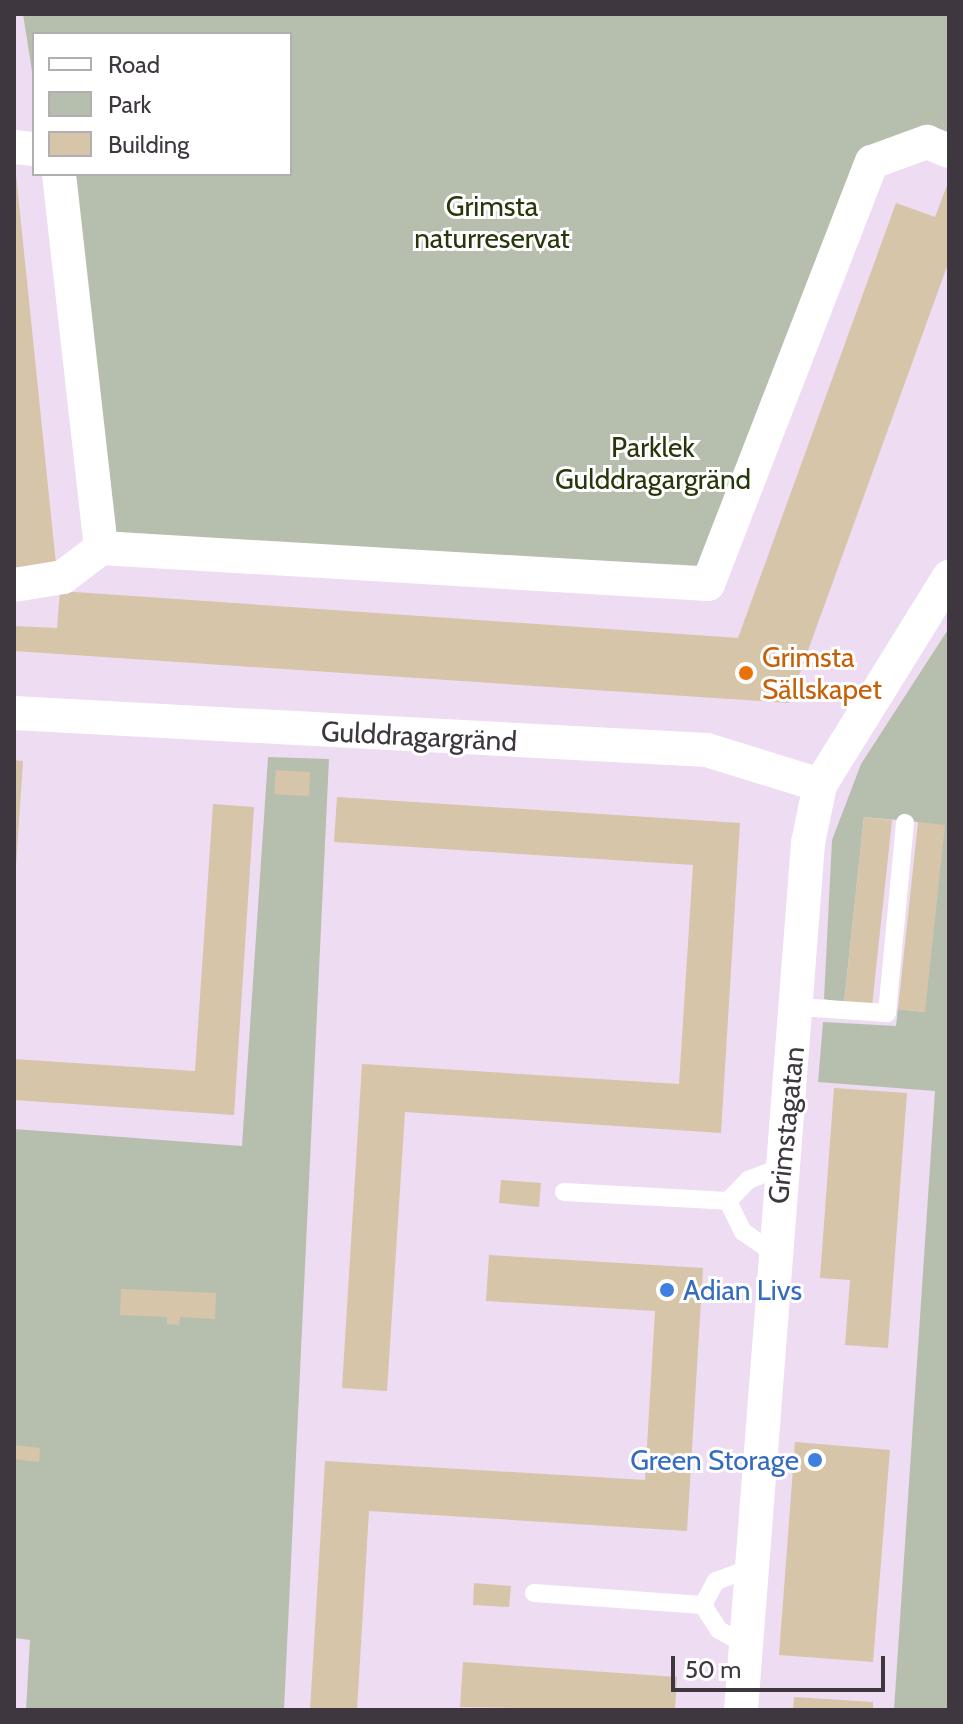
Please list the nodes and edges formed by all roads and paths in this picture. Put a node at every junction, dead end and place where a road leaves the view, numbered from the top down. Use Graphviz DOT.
graph roads {
  1 [pos="949,151"];
  2 [pos="59,176"];
  3 [pos="101,548"];
  4 [pos="949,577"];
  5 [pos="14,585"];
  6 [pos="14,713"];
  7 [pos="820,785"];
  8 [pos="905,823"];
  9 [pos="798,1007"];
  10 [pos="780,1168"];
  11 [pos="564,1192"];
  12 [pos="728,1201"];
  13 [pos="775,1254"];
  14 [pos="752,1568"];
  15 [pos="534,1593"];
  16 [pos="703,1605"];
  17 [pos="746,1645"];
  18 [pos="741,1710"];
  1 -- 3 [label="street"];
  2 -- 3 [label="street"];
  3 -- 5 [label="street"];
  4 -- 7 [label="street, Grimstagatan"];
  6 -- 7 [label="street, Gulddragargränd"];
  7 -- 9 [label="street, Grimstagatan"];
  8 -- 9 [label="lane"];
  9 -- 10 [label="street, Grimstagatan"];
  10 -- 12 [label="lane"];
  10 -- 13 [label="street, Grimstagatan"];
  11 -- 12 [label="lane"];
  12 -- 13 [label="lane"];
  13 -- 14 [label="street, Grimstagatan"];
  14 -- 16 [label="lane"];
  14 -- 17 [label="street, Grimstagatan"];
  15 -- 16 [label="lane"];
  16 -- 17 [label="lane"];
  17 -- 18 [label="street, Grimstagatan"];
}
